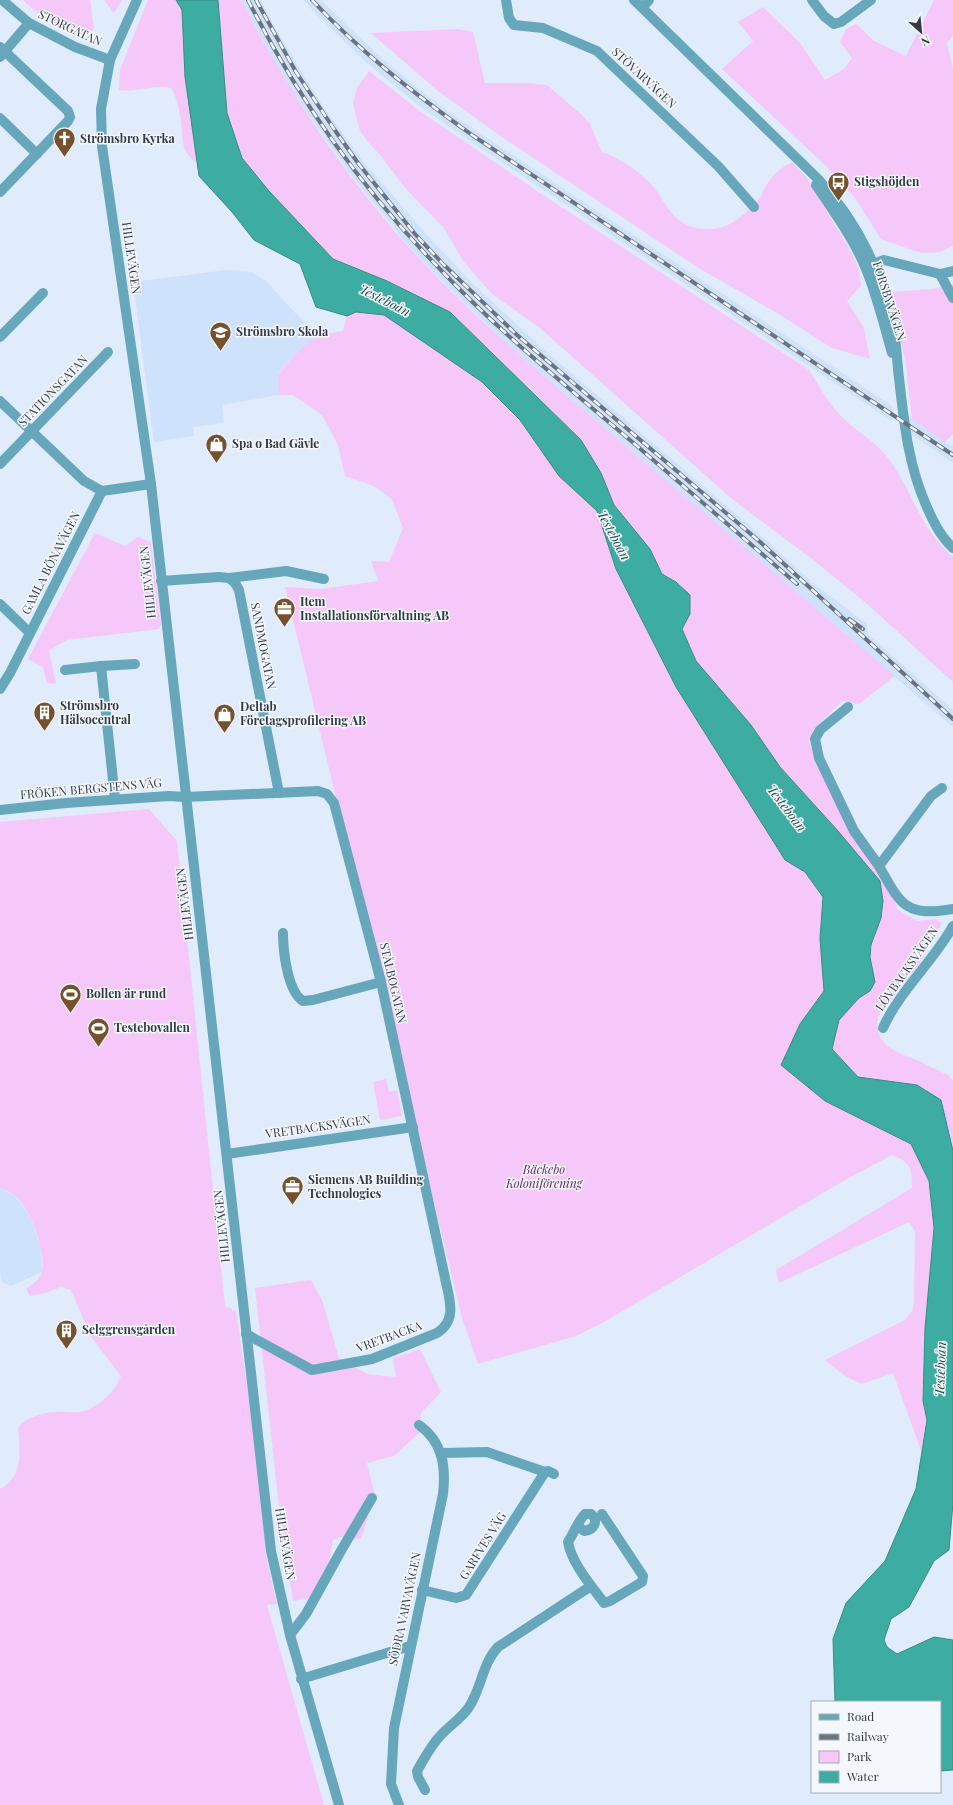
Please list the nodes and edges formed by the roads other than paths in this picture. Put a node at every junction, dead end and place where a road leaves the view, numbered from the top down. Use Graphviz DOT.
graph roads {
  1 [pos="2,0"];
  2 [pos="137,0"];
  3 [pos="506,0"];
  4 [pos="634,0"];
  5 [pos="812,0"];
  6 [pos="871,0"];
  7 [pos="646,4"];
  8 [pos="29,23"];
  9 [pos="2,52"];
  10 [pos="110,60"];
  11 [pos="0,118"];
  12 [pos="37,154"];
  13 [pos="0,192"];
  14 [pos="754,207"];
  15 [pos="870,265"];
  16 [pos="953,271"];
  17 [pos="940,274"];
  18 [pos="43,293"];
  19 [pos="953,298"];
  20 [pos="0,337"];
  21 [pos="108,352"];
  22 [pos="0,401"];
  23 [pos="32,431"];
  24 [pos="0,464"];
  25 [pos="151,484"];
  26 [pos="102,491"];
  27 [pos="953,548"];
  28 [pos="229,578"];
  29 [pos="324,580"];
  30 [pos="161,581"];
  31 [pos="0,604"];
  32 [pos="30,633"];
  33 [pos="135,664"];
  34 [pos="101,666"];
  35 [pos="65,670"];
  36 [pos="0,689"];
  37 [pos="848,707"];
  38 [pos="942,788"];
  39 [pos="279,793"];
  40 [pos="185,797"];
  41 [pos="115,799"];
  42 [pos="0,810"];
  43 [pos="879,866"];
  44 [pos="953,910"];
  45 [pos="953,926"];
  46 [pos="282,933"];
  47 [pos="381,982"];
  48 [pos="883,1028"];
  49 [pos="413,1127"];
  50 [pos="227,1154"];
  51 [pos="449,1322"];
  52 [pos="246,1334"];
  53 [pos="419,1425"];
  54 [pos="442,1454"];
  55 [pos="372,1498"];
  56 [pos="602,1514"];
  57 [pos="578,1526"];
  58 [pos="592,1586"];
  59 [pos="422,1590"];
  60 [pos="290,1635"];
  61 [pos="410,1646"];
  62 [pos="302,1679"];
  63 [pos="425,1790"];
  64 [pos="339,1805"];
  65 [pos="399,1805"];
  1 -- 8 [label="street, STORGATAN"];
  2 -- 10 [label="street, HILLEVÄGEN"];
  3 -- 14 [label="street, STÖVARVÄGEN"];
  4 -- 7 [label="street, FORSBYVÄGEN"];
  5 -- 6 [label="street"];
  7 -- 15 [label="street, FORSBYVÄGEN"];
  8 -- 9 [label="street"];
  8 -- 10 [label="street, STORGATAN"];
  9 -- 12 [label="street"];
  10 -- 25 [label="street, HILLEVÄGEN"];
  11 -- 12 [label="street"];
  12 -- 13 [label="street"];
  15 -- 17 [label="street"];
  15 -- 27 [label="street, FORSBYVÄGEN"];
  16 -- 17 [label="street"];
  17 -- 19 [label="street"];
  18 -- 20 [label="street"];
  21 -- 23 [label="street, STATIONSGATAN"];
  22 -- 23 [label="street"];
  23 -- 24 [label="street, STATIONSGATAN"];
  23 -- 26 [label="street"];
  25 -- 26 [label="street"];
  25 -- 30 [label="street, HILLEVÄGEN"];
  26 -- 32 [label="street, GAMLA BÖNAVÄGEN"];
  28 -- 29 [label="street"];
  28 -- 30 [label="street"];
  28 -- 39 [label="street, SANDMOGATAN"];
  30 -- 40 [label="street, HILLEVÄGEN"];
  31 -- 32 [label="street"];
  32 -- 36 [label="street, GAMLA BÖNAVÄGEN"];
  33 -- 34 [label="street"];
  34 -- 35 [label="street"];
  34 -- 41 [label="street"];
  37 -- 43 [label="street, LÖVBACKSVÄGEN"];
  38 -- 43 [label="street"];
  39 -- 40 [label="street, STÅLBOGATAN"];
  39 -- 47 [label="street, STÅLBOGATAN"];
  40 -- 41 [label="street, FRÖKEN BERGSTENS VÄG"];
  40 -- 50 [label="street, HILLEVÄGEN"];
  41 -- 42 [label="street, FRÖKEN BERGSTENS VÄG"];
  43 -- 44 [label="street, LÖVBACKSVÄGEN"];
  45 -- 48 [label="street, LÖVBACKSVÄGEN"];
  46 -- 47 [label="street"];
  47 -- 49 [label="street, STÅLBOGATAN"];
  49 -- 50 [label="street, VRETBACKSVÄGEN"];
  49 -- 51 [label="street, STÅLBOGATAN"];
  50 -- 52 [label="street, HILLEVÄGEN"];
  51 -- 52 [label="street, VRETBACKA"];
  52 -- 60 [label="street, HILLEVÄGEN"];
  53 -- 54 [label="street, SÖDRA VARVAVÄGEN"];
  54 -- 59 [label="street, SÖDRA VARVAVÄGEN"];
  54 -- 59 [label="street, GARFVES VÄG"];
  55 -- 60 [label="street"];
  56 -- 58 [label="street"];
  57 -- 58 [label="street"];
  58 -- 63 [label="street"];
  59 -- 61 [label="street, SÖDRA VARVAVÄGEN"];
  60 -- 62 [label="street, HILLEVÄGEN"];
  61 -- 62 [label="street"];
  61 -- 65 [label="street, SÖDRA VARVAVÄGEN"];
  62 -- 64 [label="street, HILLEVÄGEN"];
}
